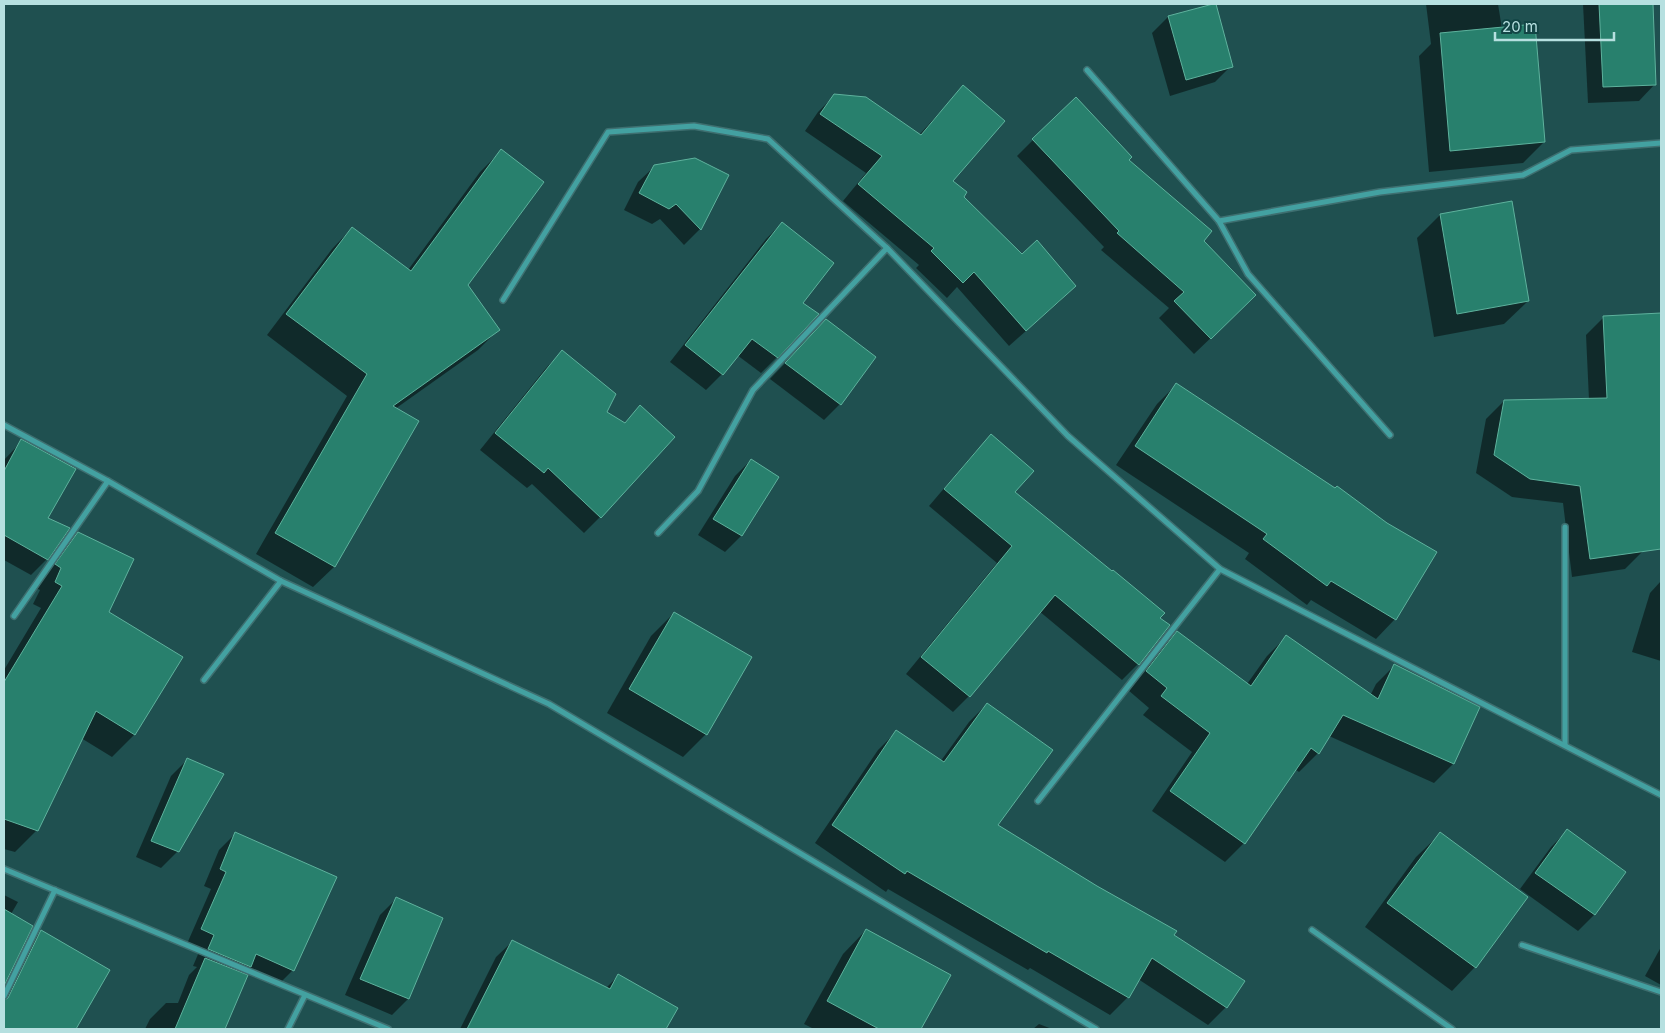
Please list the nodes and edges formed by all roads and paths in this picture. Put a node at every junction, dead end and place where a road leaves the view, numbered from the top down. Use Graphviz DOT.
graph roads {
  1 [pos="1087,70"];
  2 [pos="1661,143"];
  3 [pos="1219,221"];
  4 [pos="887,248"];
  5 [pos="503,300"];
  6 [pos="4,424"];
  7 [pos="1390,435"];
  8 [pos="108,481"];
  9 [pos="1565,527"];
  10 [pos="658,533"];
  11 [pos="1220,569"];
  12 [pos="281,582"];
  13 [pos="14,616"];
  14 [pos="204,680"];
  15 [pos="1565,745"];
  16 [pos="1661,795"];
  17 [pos="1038,801"];
  18 [pos="4,869"];
  19 [pos="55,890"];
  20 [pos="1312,930"];
  21 [pos="1522,945"];
  22 [pos="1661,992"];
  23 [pos="305,994"];
  24 [pos="4,996"];
  25 [pos="288,1029"];
  26 [pos="388,1029"];
  27 [pos="1096,1029"];
  28 [pos="1452,1029"];
  1 -- 3 [label="street"];
  2 -- 3 [label="street"];
  3 -- 7 [label="street"];
  4 -- 5 [label="street"];
  4 -- 10 [label="street"];
  4 -- 11 [label="street"];
  6 -- 8 [label="street"];
  8 -- 12 [label="street"];
  8 -- 13 [label="street"];
  9 -- 15 [label="street"];
  11 -- 15 [label="street"];
  11 -- 17 [label="street"];
  12 -- 14 [label="street"];
  12 -- 27 [label="street"];
  15 -- 16 [label="street"];
  18 -- 19 [label="street"];
  19 -- 23 [label="street"];
  19 -- 24 [label="street"];
  20 -- 28 [label="street"];
  21 -- 22 [label="street"];
  23 -- 25 [label="street"];
  23 -- 26 [label="street"];
}
